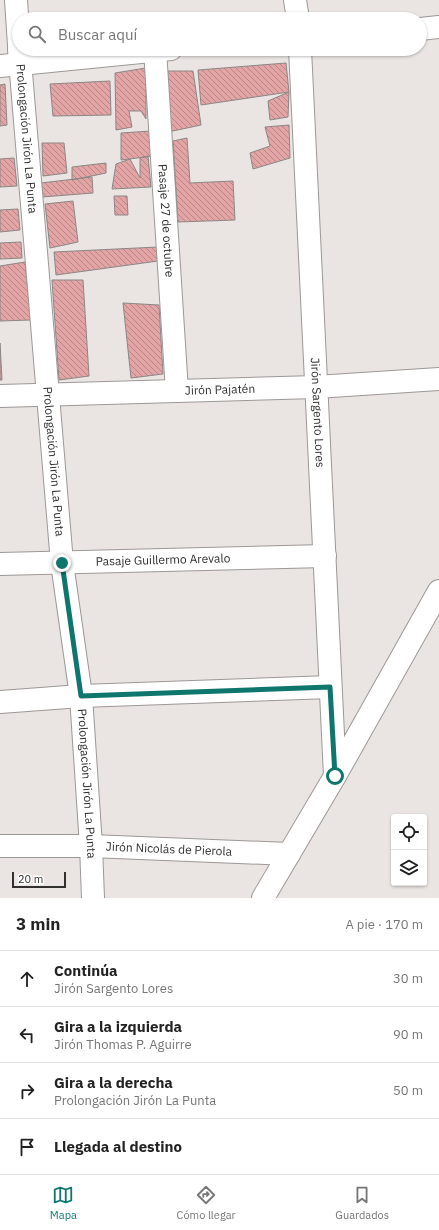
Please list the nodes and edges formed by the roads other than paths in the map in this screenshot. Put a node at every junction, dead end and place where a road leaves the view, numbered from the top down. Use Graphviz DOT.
graph roads {
  1 [pos="16,0"];
  2 [pos="295,0"];
  3 [pos="16,12"];
  4 [pos="297,12"];
  5 [pos="439,27"];
  6 [pos="427,28"];
  7 [pos="15,56"];
  8 [pos="163,56"];
  9 [pos="300,56"];
  10 [pos="439,379"];
  11 [pos="316,387"];
  12 [pos="177,391"];
  13 [pos="49,395"];
  14 [pos="0,396"];
  15 [pos="325,556"];
  16 [pos="62,563"];
  17 [pos="0,564"];
  18 [pos="439,591"];
  19 [pos="330,687"];
  20 [pos="81,696"];
  21 [pos="0,702"];
  22 [pos="335,776"];
  23 [pos="0,846"];
  24 [pos="91,846"];
  25 [pos="289,854"];
  26 [pos="92,898"];
  27 [pos="263,898"];
  1 -- 3 [label="street, Prolongación Jirón La Punta"];
  2 -- 4 [label="street"];
  5 -- 6 [label="street"];
  7 -- 13 [label="street, Prolongación Jirón La Punta"];
  8 -- 12 [label="street, Pasaje 27 de octubre"];
  9 -- 11 [label="street, Jirón Sargento Lores"];
  10 -- 11 [label="street, Jirón Pajatén"];
  11 -- 12 [label="street, Jirón Pajatén"];
  11 -- 15 [label="street, Jirón Sargento Lores"];
  12 -- 13 [label="street, Jirón Pajatén"];
  13 -- 14 [label="street, Jirón Pajatén"];
  13 -- 16 [label="street, Prolongación Jirón La Punta"];
  15 -- 16 [label="street, Pasaje Guillermo Arevalo"];
  15 -- 19 [label="street, Jirón Sargento Lores"];
  16 -- 17 [label="street, Pasaje Guillermo Arevalo"];
  16 -- 20 [label="street, Prolongación Jirón La Punta"];
  18 -- 22 [label="street"];
  19 -- 20 [label="street"];
  19 -- 22 [label="street, Jirón Sargento Lores"];
  20 -- 21 [label="street"];
  20 -- 24 [label="street, Prolongación Jirón La Punta"];
  22 -- 25 [label="street"];
  23 -- 24 [label="street, Jirón Nicolás de Pierola"];
  24 -- 25 [label="street, Jirón Nicolás de Pierola"];
  24 -- 26 [label="street, Prolongación Jirón La Punta"];
  25 -- 27 [label="street"];
}
